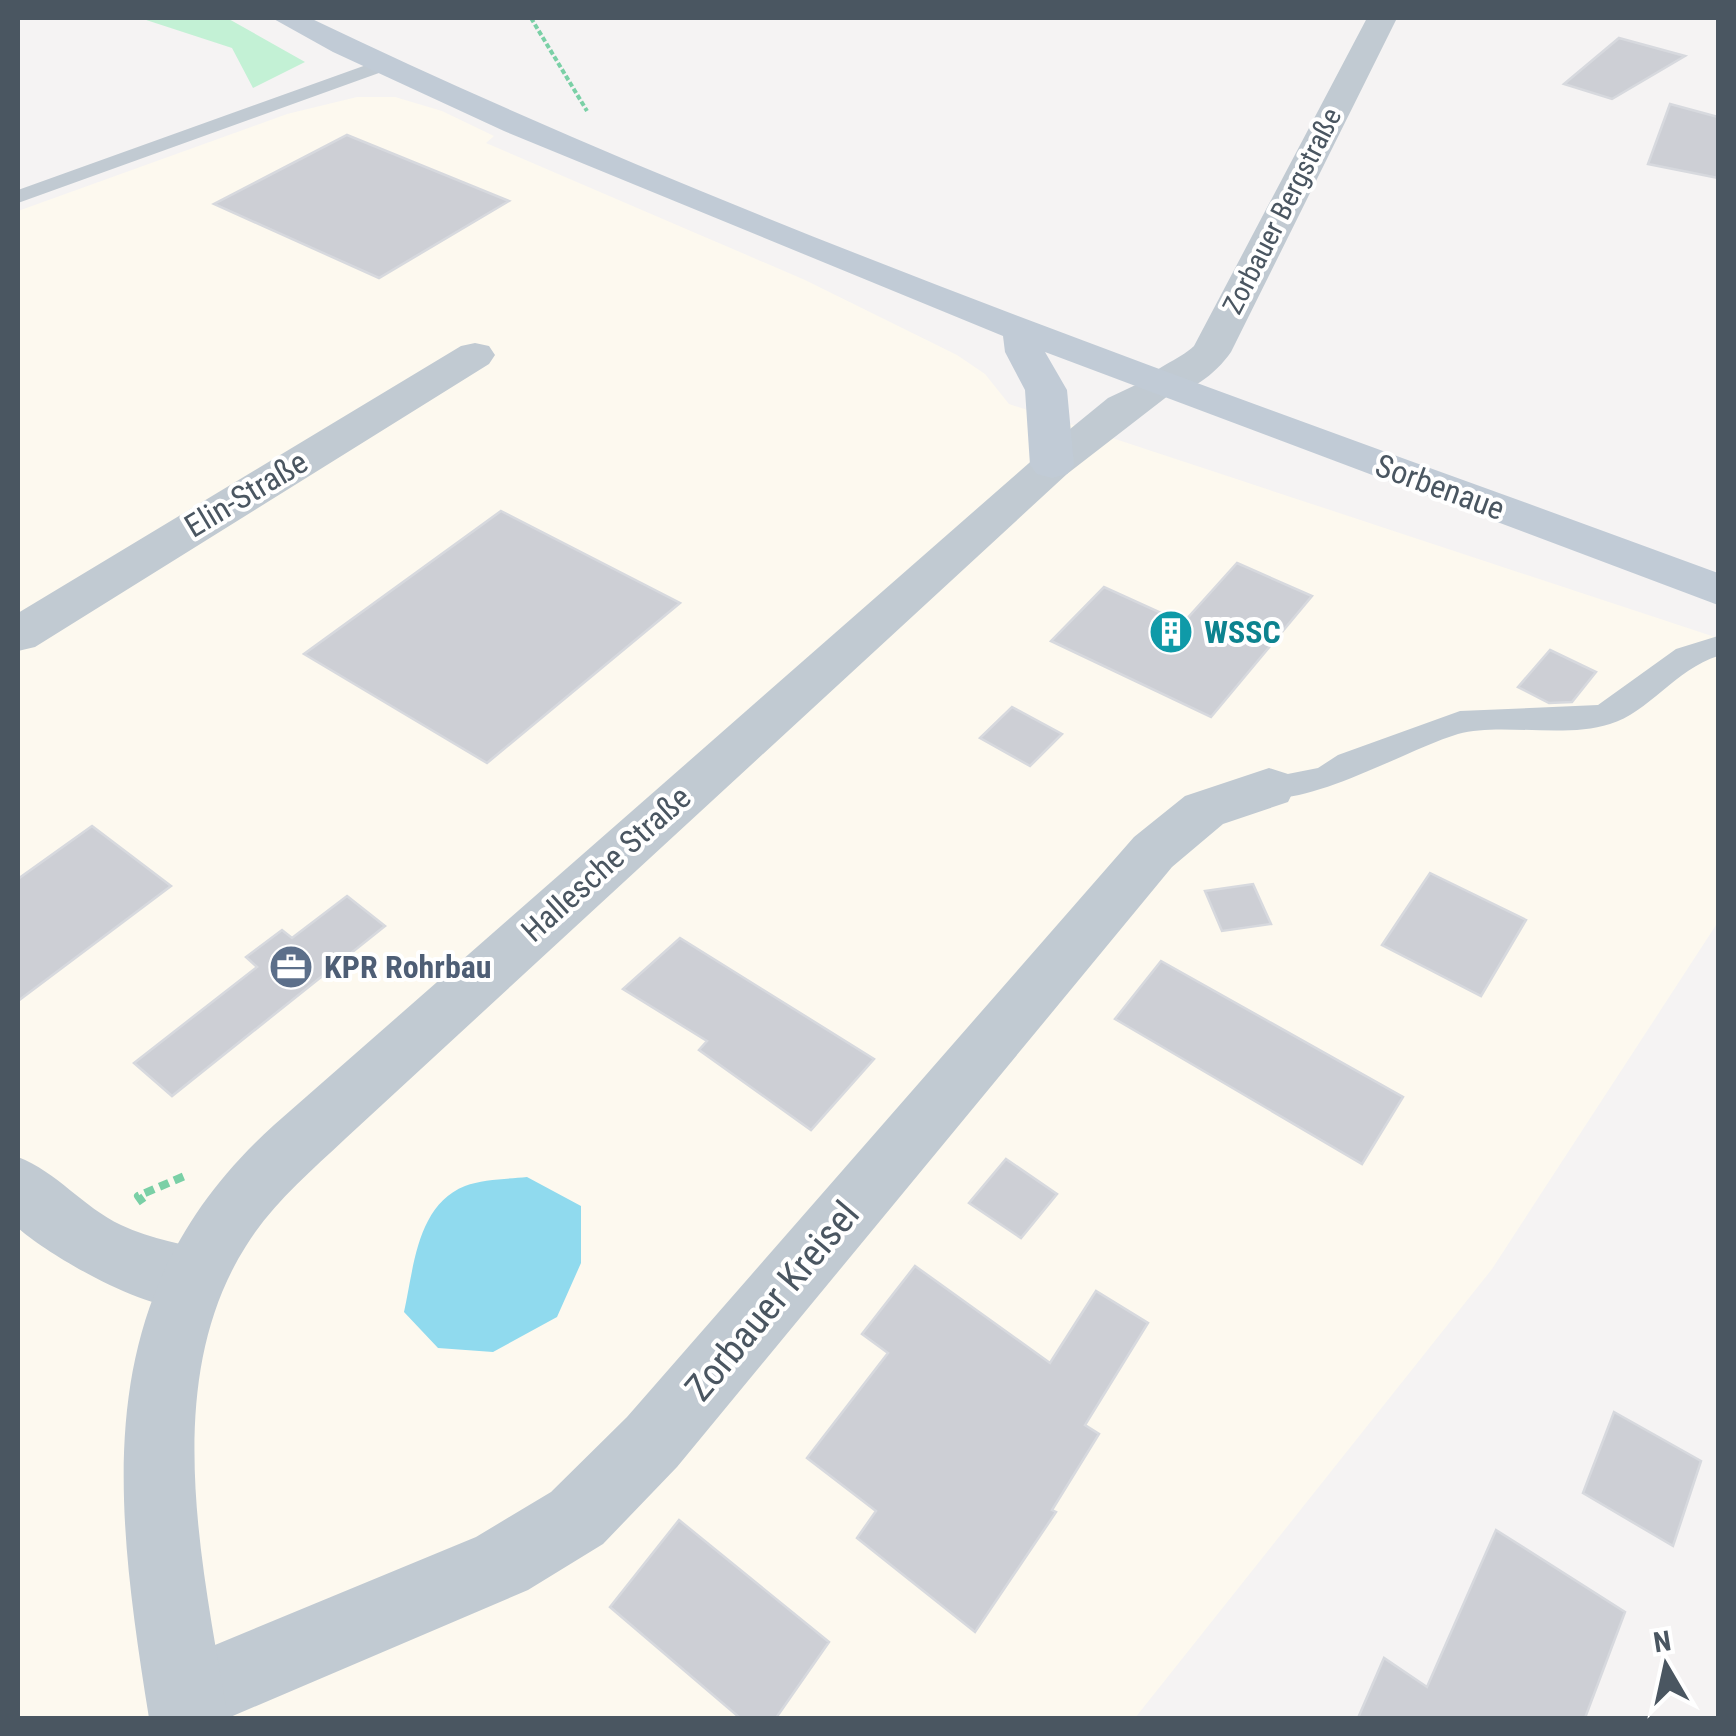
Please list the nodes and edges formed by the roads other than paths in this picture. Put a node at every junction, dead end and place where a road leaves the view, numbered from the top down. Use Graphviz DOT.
graph roads {
  1 [pos="287,18"];
  2 [pos="1382,18"];
  3 [pos="383,65"];
  4 [pos="18,197"];
  5 [pos="1022,330"];
  6 [pos="475,356"];
  7 [pos="1161,385"];
  8 [pos="1052,465"];
  9 [pos="1718,590"];
  10 [pos="18,635"];
  11 [pos="1718,646"];
  12 [pos="1269,788"];
  13 [pos="18,1186"];
  14 [pos="194,1277"];
  15 [pos="186,1708"];
  1 -- 3 [label="main road, Sorbenaue"];
  2 -- 7 [label="street, Zorbauer Bergstraße"];
  3 -- 4 [label="lane"];
  3 -- 5 [label="main road, Sorbenaue"];
  5 -- 7 [label="main road, Sorbenaue"];
  5 -- 8 [label="main road"];
  6 -- 10 [label="street, Elin-Straße"];
  7 -- 8 [label="street, Hallesche Straße"];
  7 -- 9 [label="main road, Sorbenaue"];
  8 -- 14 [label="street, Hallesche Straße"];
  11 -- 12 [label="lane"];
  12 -- 15 [label="street, Zorbauer Kreisel"];
  13 -- 14 [label="street"];
  14 -- 15 [label="street, Hallesche Straße"];
}
